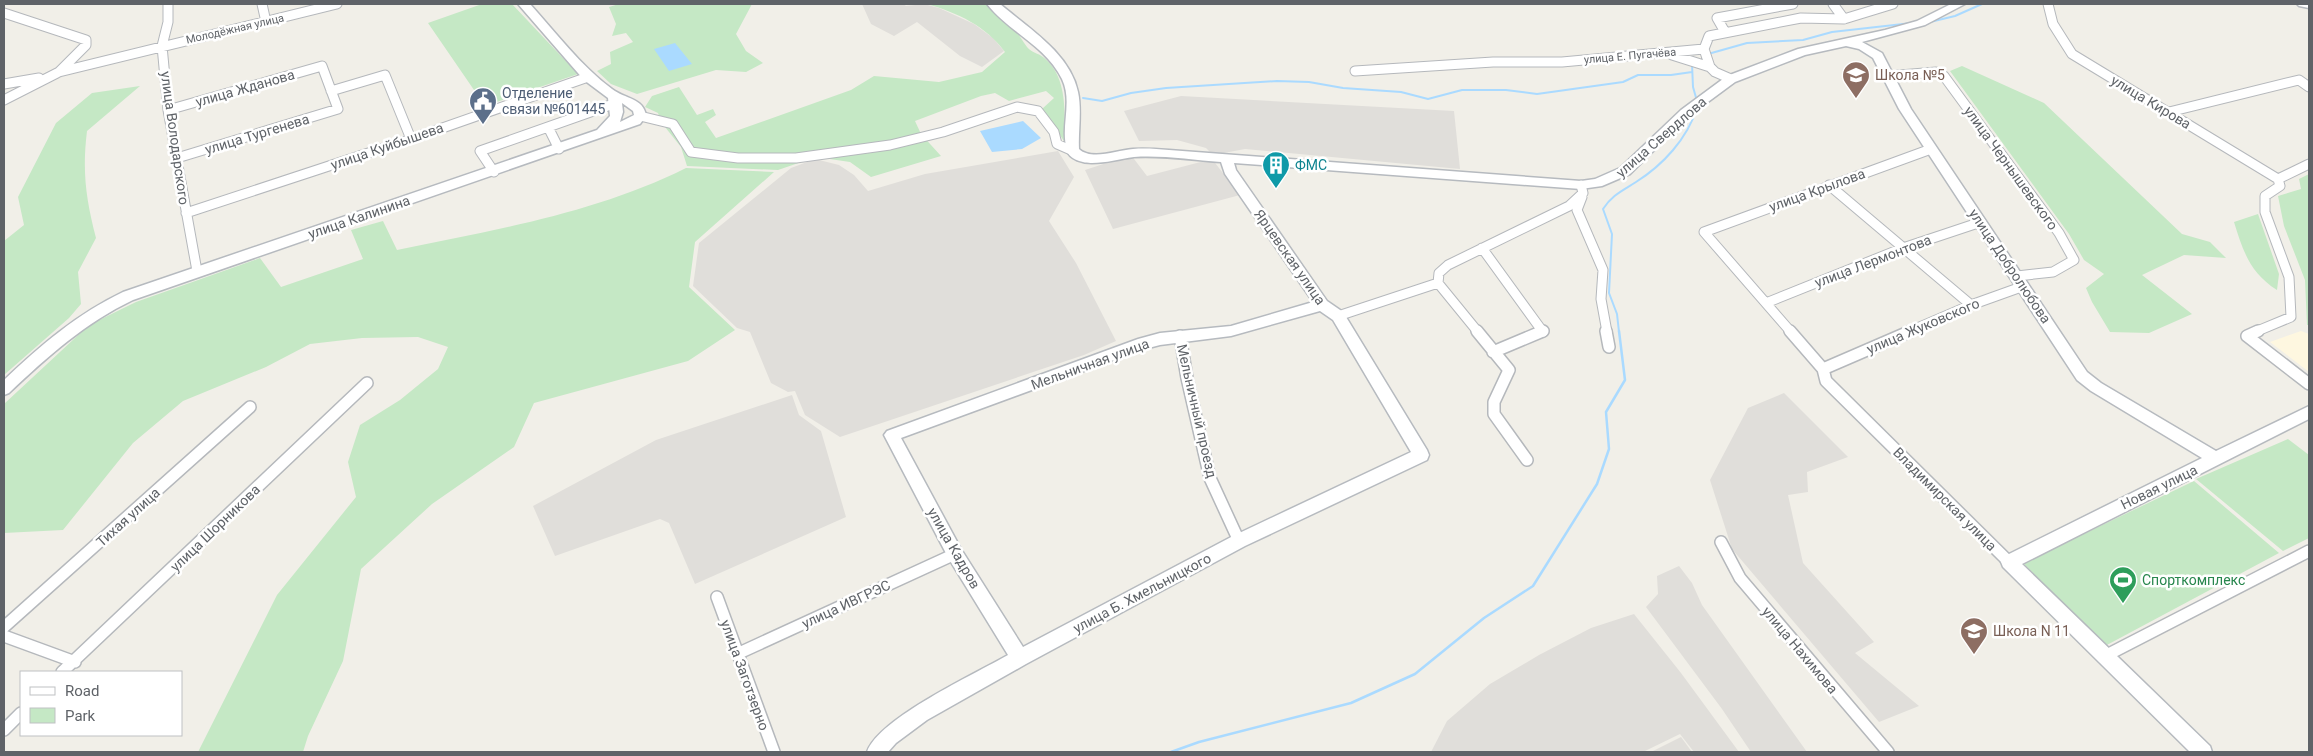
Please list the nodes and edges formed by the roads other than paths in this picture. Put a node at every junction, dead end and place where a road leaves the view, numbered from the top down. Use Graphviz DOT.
graph roads {
  1 [pos="168,4"];
  2 [pos="262,4"];
  3 [pos="337,4"];
  4 [pos="524,4"];
  5 [pos="992,4"];
  6 [pos="1833,4"];
  7 [pos="1893,4"];
  8 [pos="1959,4"];
  9 [pos="2048,4"];
  10 [pos="2304,4"];
  11 [pos="1792,5"];
  12 [pos="2309,5"];
  13 [pos="4,13"];
  14 [pos="1801,18"];
  15 [pos="1844,19"];
  16 [pos="266,22"];
  17 [pos="1725,32"];
  18 [pos="1888,33"];
  19 [pos="1841,43"];
  20 [pos="162,46"];
  21 [pos="1704,50"];
  22 [pos="1666,54"];
  23 [pos="1878,56"];
  24 [pos="1710,67"];
  25 [pos="1354,71"];
  26 [pos="59,72"];
  27 [pos="50,76"];
  28 [pos="1888,76"];
  29 [pos="588,77"];
  30 [pos="1731,79"];
  31 [pos="4,84"];
  32 [pos="2309,87"];
  33 [pos="331,91"];
  34 [pos="4,100"];
  35 [pos="619,100"];
  36 [pos="168,110"];
  37 [pos="2169,112"];
  38 [pos="640,116"];
  39 [pos="617,125"];
  40 [pos="548,126"];
  41 [pos="411,139"];
  42 [pos="559,149"];
  43 [pos="1931,149"];
  44 [pos="1073,150"];
  45 [pos="176,158"];
  46 [pos="1226,158"];
  47 [pos="2309,164"];
  48 [pos="494,172"];
  49 [pos="2278,179"];
  50 [pos="1829,185"];
  51 [pos="1582,189"];
  52 [pos="186,213"];
  53 [pos="1981,222"];
  54 [pos="1704,232"];
  55 [pos="1482,248"];
  56 [pos="1903,248"];
  57 [pos="197,271"];
  58 [pos="2021,281"];
  59 [pos="1438,283"];
  60 [pos="1766,303"];
  61 [pos="1322,305"];
  62 [pos="1971,305"];
  63 [pos="1338,316"];
  64 [pos="1180,336"];
  65 [pos="1609,347"];
  66 [pos="1493,352"];
  67 [pos="1823,369"];
  68 [pos="367,383"];
  69 [pos="2309,384"];
  70 [pos="4,389"];
  71 [pos="250,406"];
  72 [pos="2309,412"];
  73 [pos="892,435"];
  74 [pos="1421,455"];
  75 [pos="2216,459"];
  76 [pos="1527,460"];
  77 [pos="1239,541"];
  78 [pos="1721,542"];
  79 [pos="2309,551"];
  80 [pos="955,554"];
  81 [pos="2009,562"];
  82 [pos="717,597"];
  83 [pos="4,627"];
  84 [pos="4,636"];
  85 [pos="737,654"];
  86 [pos="2105,656"];
  87 [pos="1020,658"];
  88 [pos="75,662"];
  89 [pos="63,671"];
  90 [pos="20,714"];
  91 [pos="4,730"];
  92 [pos="774,752"];
  93 [pos="876,752"];
  94 [pos="1888,752"];
  95 [pos="2203,752"];
  1 -- 20 [label="street, улица Володарского"];
  2 -- 16 [label="street"];
  3 -- 16 [label="street, Молодёжная улица"];
  4 -- 29 [label="street"];
  5 -- 44 [label="street"];
  6 -- 15 [label="street"];
  7 -- 15 [label="street"];
  8 -- 18 [label="street, улица Свердлова"];
  9 -- 37 [label="street, улица Кирова"];
  10 -- 12 [label="street"];
  11 -- 14 [label="street"];
  11 -- 17 [label="street"];
  13 -- 26 [label="street"];
  14 -- 15 [label="street"];
  14 -- 17 [label="street"];
  16 -- 20 [label="street, Молодёжная улица"];
  17 -- 21 [label="street"];
  18 -- 19 [label="street, улица Свердлова"];
  18 -- 23 [label="street"];
  19 -- 23 [label="street"];
  19 -- 30 [label="street, улица Свердлова"];
  20 -- 26 [label="street, Молодёжная улица"];
  20 -- 36 [label="street, улица Володарского"];
  21 -- 22 [label="street, улица Е. Пугачёва"];
  21 -- 24 [label="street"];
  22 -- 24 [label="street"];
  22 -- 25 [label="street, улица Е. Пугачёва"];
  23 -- 28 [label="street, улица Добролюбова"];
  24 -- 30 [label="street"];
  26 -- 27 [label="street"];
  27 -- 31 [label="street"];
  27 -- 34 [label="street"];
  28 -- 43 [label="street, улица Добролюбова"];
  28 -- 58 [label="street, улица Чернышевского"];
  29 -- 35 [label="street"];
  29 -- 41 [label="street, улица Куйбышева"];
  30 -- 51 [label="street, улица Свердлова"];
  32 -- 37 [label="street"];
  33 -- 36 [label="street, улица Жданова"];
  33 -- 41 [label="street"];
  33 -- 45 [label="street, улица Тургенева"];
  35 -- 38 [label="street"];
  35 -- 39 [label="street"];
  35 -- 40 [label="street"];
  36 -- 45 [label="street, улица Володарского"];
  37 -- 49 [label="street, улица Кирова"];
  38 -- 39 [label="street, улица Калинина"];
  38 -- 44 [label="street"];
  39 -- 42 [label="street, улица Калинина"];
  40 -- 42 [label="street"];
  40 -- 48 [label="street"];
  41 -- 52 [label="street, улица Куйбышева"];
  42 -- 48 [label="street, улица Калинина"];
  43 -- 50 [label="street, улица Крылова"];
  43 -- 53 [label="street, улица Добролюбова"];
  44 -- 46 [label="street, улица Свердлова"];
  45 -- 52 [label="street, улица Володарского"];
  46 -- 51 [label="street, улица Свердлова"];
  46 -- 61 [label="street, Ярцевская улица"];
  47 -- 49 [label="street"];
  48 -- 57 [label="street, улица Калинина"];
  49 -- 69 [label="street"];
  50 -- 54 [label="street, улица Крылова"];
  50 -- 56 [label="street"];
  51 -- 55 [label="street"];
  51 -- 65 [label="street"];
  52 -- 57 [label="street, улица Володарского"];
  53 -- 56 [label="street, улица Лермонтова"];
  53 -- 58 [label="street, улица Добролюбова"];
  54 -- 60 [label="street, Владимирская улица"];
  55 -- 59 [label="street"];
  55 -- 66 [label="street"];
  56 -- 60 [label="street, улица Лермонтова"];
  56 -- 62 [label="street"];
  57 -- 70 [label="street, улица Калинина"];
  58 -- 62 [label="street, улица Жуковского"];
  58 -- 75 [label="street, улица Добролюбова"];
  59 -- 63 [label="street"];
  59 -- 66 [label="street"];
  60 -- 67 [label="street, Владимирская улица"];
  61 -- 63 [label="street, Ярцевская улица"];
  61 -- 64 [label="street, Мельничная улица"];
  62 -- 67 [label="street, улица Жуковского"];
  63 -- 74 [label="street, Ярцевская улица"];
  64 -- 73 [label="street, Мельничная улица"];
  64 -- 77 [label="street, Мельничный проезд"];
  66 -- 76 [label="street"];
  67 -- 81 [label="street, Владимирская улица"];
  68 -- 88 [label="street, улица Шорникова"];
  71 -- 83 [label="street, Тихая улица"];
  72 -- 75 [label="street, Новая улица"];
  73 -- 80 [label="street, улица Кадров"];
  74 -- 77 [label="street, улица Б. Хмельницкого"];
  75 -- 81 [label="street, Новая улица"];
  77 -- 87 [label="street, улица Б. Хмельницкого"];
  78 -- 94 [label="street, улица Нахимова"];
  79 -- 86 [label="street"];
  80 -- 85 [label="street, улица ИВГРЭС"];
  80 -- 87 [label="street, улица Кадров"];
  81 -- 86 [label="street, Владимирская улица"];
  82 -- 85 [label="street, улица Заготзерно"];
  84 -- 88 [label="street"];
  85 -- 92 [label="street, улица Заготзерно"];
  86 -- 95 [label="street, Владимирская улица"];
  87 -- 93 [label="street, улица Б. Хмельницкого"];
  88 -- 89 [label="street, улица Шорникова"];
  90 -- 91 [label="street"];
}
